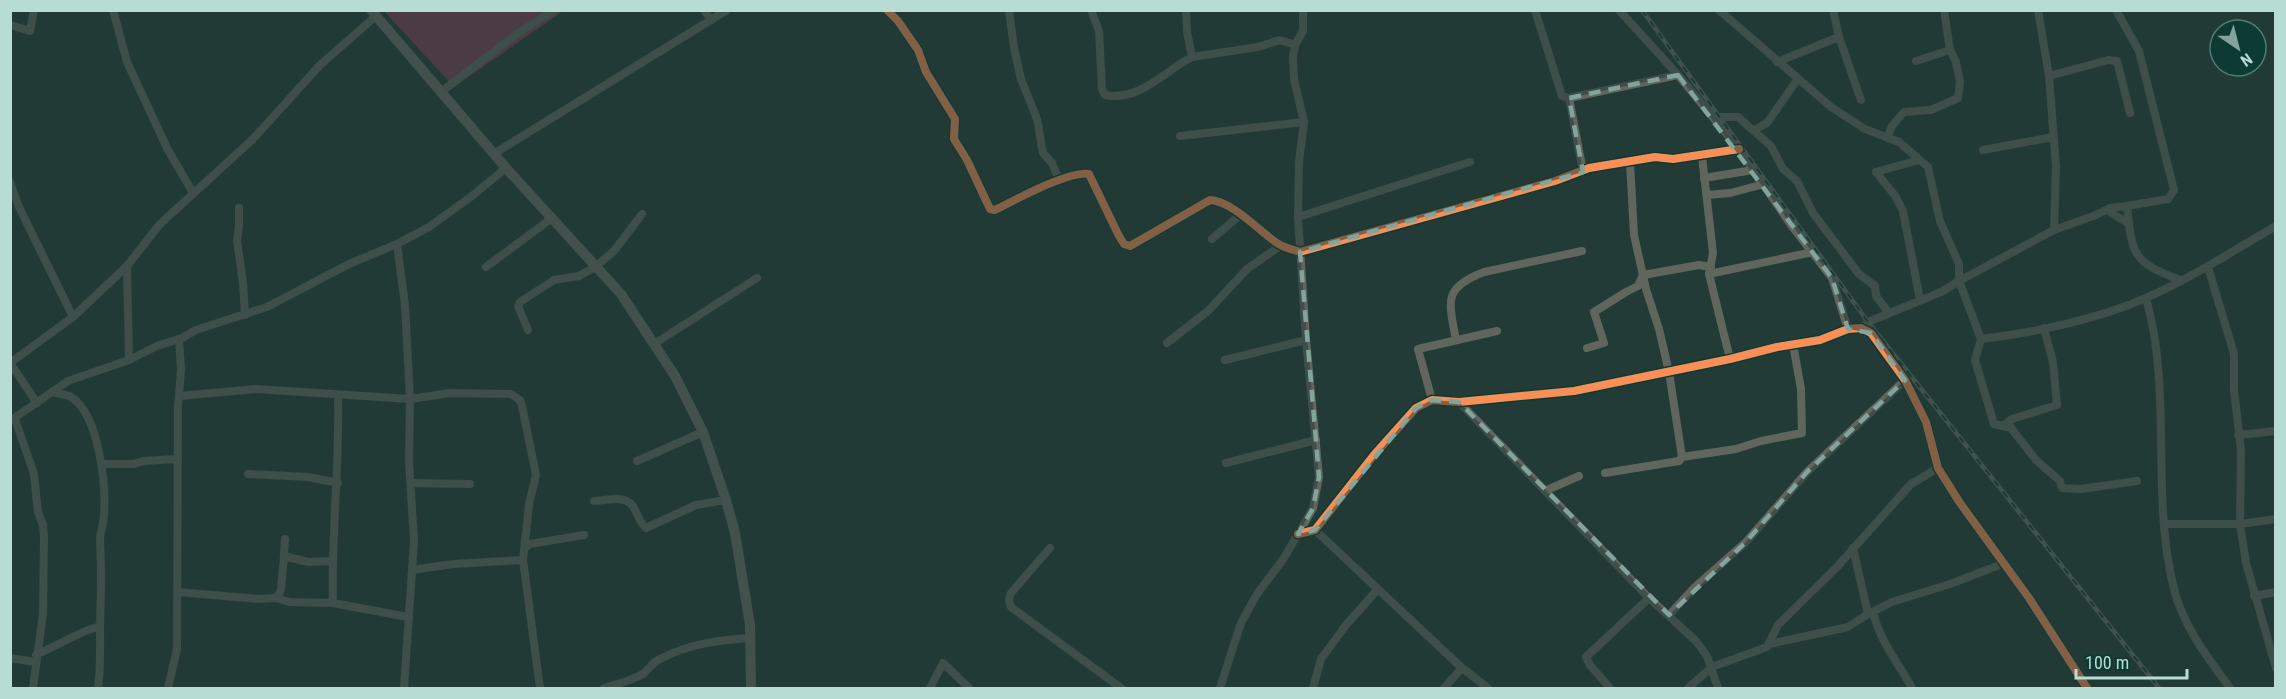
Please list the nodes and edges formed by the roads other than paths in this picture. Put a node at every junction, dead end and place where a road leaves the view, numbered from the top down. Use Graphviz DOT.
graph roads {
  1 [pos="34,10"];
  2 [pos="113,10"];
  3 [pos="554,10"];
  4 [pos="704,10"];
  5 [pos="727,10"];
  6 [pos="886,10"];
  7 [pos="1009,10"];
  8 [pos="1091,10"];
  9 [pos="1186,10"];
  10 [pos="1303,10"];
  11 [pos="1536,10"];
  12 [pos="1619,10"];
  13 [pos="1719,10"];
  14 [pos="1833,10"];
  15 [pos="1944,10"];
  16 [pos="2038,10"];
  17 [pos="2116,10"];
  18 [pos="373,13"];
  19 [pos="711,20"];
  20 [pos="10,25"];
  21 [pos="1839,37"];
  22 [pos="1295,45"];
  23 [pos="1950,50"];
  24 [pos="1192,57"];
  25 [pos="1916,61"];
  26 [pos="1777,62"];
  27 [pos="1678,75"];
  28 [pos="2049,76"];
  29 [pos="1797,80"];
  30 [pos="441,92"];
  31 [pos="1569,98"];
  32 [pos="1861,100"];
  33 [pos="2130,113"];
  34 [pos="1714,117"];
  35 [pos="1304,122"];
  36 [pos="1754,129"];
  37 [pos="1180,136"];
  38 [pos="2053,137"];
  39 [pos="1887,138"];
  40 [pos="1739,149"];
  41 [pos="1983,150"];
  42 [pos="495,153"];
  43 [pos="1702,156"];
  44 [pos="1919,160"];
  45 [pos="1470,162"];
  46 [pos="1630,162"];
  47 [pos="506,168"];
  48 [pos="1753,170"];
  49 [pos="1583,171"];
  50 [pos="1704,178"];
  51 [pos="1059,180"];
  52 [pos="10,182"];
  53 [pos="1764,184"];
  54 [pos="193,193"];
  55 [pos="1707,195"];
  56 [pos="2127,206"];
  57 [pos="239,208"];
  58 [pos="2107,210"];
  59 [pos="642,214"];
  60 [pos="1240,215"];
  61 [pos="1298,217"];
  62 [pos="552,219"];
  63 [pos="2129,224"];
  64 [pos="2276,226"];
  65 [pos="2054,230"];
  66 [pos="1212,239"];
  67 [pos="398,244"];
  68 [pos="1281,246"];
  69 [pos="1582,251"];
  70 [pos="1299,252"];
  71 [pos="1813,252"];
  72 [pos="128,266"];
  73 [pos="486,267"];
  74 [pos="595,267"];
  75 [pos="2208,267"];
  76 [pos="1710,270"];
  77 [pos="1643,275"];
  78 [pos="757,278"];
  79 [pos="2180,280"];
  80 [pos="1959,281"];
  81 [pos="2146,298"];
  82 [pos="1920,300"];
  83 [pos="1889,313"];
  84 [pos="245,315"];
  85 [pos="74,317"];
  86 [pos="1861,328"];
  87 [pos="2044,328"];
  88 [pos="1848,329"];
  89 [pos="528,330"];
  90 [pos="1497,331"];
  91 [pos="179,339"];
  92 [pos="1981,339"];
  93 [pos="1306,340"];
  94 [pos="1456,340"];
  95 [pos="1167,343"];
  96 [pos="654,344"];
  97 [pos="1793,344"];
  98 [pos="1587,348"];
  99 [pos="1730,359"];
  100 [pos="129,360"];
  101 [pos="1224,360"];
  102 [pos="10,363"];
  103 [pos="1670,372"];
  104 [pos="1905,380"];
  105 [pos="53,392"];
  106 [pos="179,396"];
  107 [pos="338,396"];
  108 [pos="410,399"];
  109 [pos="1432,400"];
  110 [pos="1460,402"];
  111 [pos="37,403"];
  112 [pos="13,420"];
  113 [pos="2003,426"];
  114 [pos="2276,431"];
  115 [pos="703,432"];
  116 [pos="2238,435"];
  117 [pos="1316,440"];
  118 [pos="1682,457"];
  119 [pos="178,459"];
  120 [pos="637,461"];
  121 [pos="102,464"];
  122 [pos="1226,464"];
  123 [pos="1938,468"];
  124 [pos="1605,473"];
  125 [pos="248,474"];
  126 [pos="1579,476"];
  127 [pos="2137,481"];
  128 [pos="338,483"];
  129 [pos="411,483"];
  130 [pos="470,484"];
  131 [pos="1547,490"];
  132 [pos="726,500"];
  133 [pos="594,501"];
  134 [pos="2276,519"];
  135 [pos="2164,524"];
  136 [pos="2240,524"];
  137 [pos="1315,530"];
  138 [pos="1298,534"];
  139 [pos="584,535"];
  140 [pos="285,539"];
  141 [pos="525,548"];
  142 [pos="1050,548"];
  143 [pos="1853,548"];
  144 [pos="284,556"];
  145 [pos="523,560"];
  146 [pos="332,561"];
  147 [pos="2005,563"];
  148 [pos="412,570"];
  149 [pos="1378,589"];
  150 [pos="178,592"];
  151 [pos="2276,592"];
  152 [pos="2254,596"];
  153 [pos="277,598"];
  154 [pos="1649,598"];
  155 [pos="333,603"];
  156 [pos="1870,613"];
  157 [pos="1669,615"];
  158 [pos="408,617"];
  159 [pos="100,626"];
  160 [pos="750,638"];
  161 [pos="1769,644"];
  162 [pos="10,658"];
  163 [pos="36,658"];
  164 [pos="1712,667"];
  165 [pos="1462,668"];
  166 [pos="2276,668"];
  167 [pos="33,688"];
  168 [pos="98,688"];
  169 [pos="168,688"];
  170 [pos="404,688"];
  171 [pos="540,688"];
  172 [pos="604,688"];
  173 [pos="751,688"];
  174 [pos="930,688"];
  175 [pos="969,688"];
  176 [pos="1121,688"];
  177 [pos="1220,688"];
  178 [pos="1313,688"];
  179 [pos="1444,688"];
  180 [pos="1488,688"];
  181 [pos="1610,688"];
  182 [pos="1688,688"];
  183 [pos="1718,688"];
  184 [pos="1911,688"];
  185 [pos="2087,688"];
  186 [pos="2230,688"];
  1 -- 20 [label="street"];
  2 -- 54 [label="street"];
  3 -- 30 [label="street"];
  4 -- 19 [label="street"];
  5 -- 19 [label="street"];
  6 -- 51 [label="street"];
  7 -- 51 [label="street"];
  8 -- 24 [label="street"];
  9 -- 24 [label="street"];
  10 -- 22 [label="street"];
  11 -- 31 [label="street"];
  12 -- 27 [label="street"];
  13 -- 26 [label="street"];
  14 -- 21 [label="street"];
  15 -- 23 [label="street"];
  16 -- 28 [label="street"];
  17 -- 56 [label="street"];
  18 -- 30 [label="main road"];
  18 -- 54 [label="street"];
  19 -- 42 [label="street"];
  21 -- 26 [label="street"];
  21 -- 32 [label="street"];
  22 -- 24 [label="street"];
  22 -- 35 [label="street"];
  23 -- 25 [label="street"];
  23 -- 39 [label="street"];
  26 -- 29 [label="street"];
  27 -- 31 [label="street"];
  27 -- 34 [label="street"];
  28 -- 33 [label="street"];
  28 -- 38 [label="street"];
  29 -- 36 [label="street"];
  29 -- 39 [label="street"];
  30 -- 42 [label="main road"];
  31 -- 49 [label="street"];
  34 -- 36 [label="street"];
  34 -- 40 [label="street"];
  35 -- 37 [label="street"];
  35 -- 61 [label="street"];
  36 -- 83 [label="street"];
  38 -- 41 [label="street"];
  38 -- 65 [label="street"];
  39 -- 44 [label="street"];
  40 -- 43 [label="street"];
  40 -- 48 [label="street"];
  42 -- 47 [label="main road"];
  43 -- 46 [label="street"];
  43 -- 50 [label="street"];
  44 -- 80 [label="street"];
  44 -- 82 [label="street"];
  45 -- 61 [label="street"];
  46 -- 49 [label="street"];
  46 -- 77 [label="street"];
  47 -- 62 [label="main road"];
  47 -- 67 [label="street"];
  48 -- 50 [label="street"];
  48 -- 53 [label="street"];
  49 -- 70 [label="street"];
  50 -- 55 [label="street"];
  51 -- 60 [label="street"];
  52 -- 85 [label="street"];
  53 -- 55 [label="street"];
  53 -- 71 [label="street"];
  54 -- 72 [label="street"];
  55 -- 76 [label="street"];
  56 -- 58 [label="street"];
  56 -- 63 [label="street"];
  57 -- 84 [label="street"];
  58 -- 63 [label="street"];
  58 -- 65 [label="street"];
  59 -- 74 [label="street"];
  60 -- 66 [label="street"];
  60 -- 68 [label="street"];
  61 -- 70 [label="street"];
  62 -- 73 [label="street"];
  62 -- 74 [label="main road"];
  63 -- 79 [label="street"];
  64 -- 75 [label="street"];
  65 -- 80 [label="street"];
  67 -- 84 [label="street"];
  67 -- 108 [label="street"];
  68 -- 70 [label="street"];
  68 -- 95 [label="street"];
  69 -- 94 [label="street"];
  70 -- 93 [label="street"];
  71 -- 76 [label="street"];
  71 -- 88 [label="street"];
  72 -- 85 [label="street"];
  72 -- 100 [label="street"];
  74 -- 89 [label="street"];
  74 -- 96 [label="main road"];
  75 -- 79 [label="street"];
  75 -- 116 [label="street"];
  76 -- 77 [label="street"];
  76 -- 99 [label="street"];
  77 -- 98 [label="street"];
  77 -- 103 [label="street"];
  78 -- 96 [label="street"];
  79 -- 81 [label="street"];
  80 -- 82 [label="street"];
  80 -- 92 [label="street"];
  81 -- 87 [label="street"];
  81 -- 135 [label="street"];
  82 -- 83 [label="street"];
  83 -- 86 [label="street"];
  84 -- 91 [label="street"];
  85 -- 102 [label="street"];
  86 -- 88 [label="street"];
  86 -- 104 [label="street"];
  87 -- 92 [label="street"];
  87 -- 113 [label="street"];
  88 -- 97 [label="street"];
  90 -- 94 [label="street"];
  91 -- 100 [label="street"];
  91 -- 106 [label="street"];
  92 -- 113 [label="street"];
  93 -- 101 [label="street"];
  93 -- 117 [label="street"];
  94 -- 109 [label="street"];
  96 -- 115 [label="main road"];
  97 -- 99 [label="street"];
  97 -- 118 [label="street"];
  99 -- 103 [label="street"];
  100 -- 105 [label="street"];
  102 -- 111 [label="street"];
  103 -- 110 [label="street"];
  103 -- 118 [label="street"];
  104 -- 123 [label="street"];
  104 -- 157 [label="street"];
  105 -- 111 [label="street"];
  105 -- 121 [label="street"];
  106 -- 107 [label="street"];
  106 -- 119 [label="street"];
  107 -- 108 [label="street"];
  107 -- 128 [label="street"];
  108 -- 129 [label="street"];
  108 -- 141 [label="street"];
  109 -- 110 [label="street"];
  109 -- 137 [label="street"];
  110 -- 131 [label="street"];
  111 -- 112 [label="street"];
  112 -- 163 [label="street"];
  113 -- 127 [label="street"];
  114 -- 116 [label="street"];
  115 -- 120 [label="street"];
  115 -- 132 [label="main road"];
  116 -- 136 [label="street"];
  117 -- 122 [label="street"];
  117 -- 138 [label="street"];
  118 -- 124 [label="street"];
  119 -- 121 [label="street"];
  119 -- 150 [label="street"];
  121 -- 159 [label="street"];
  123 -- 143 [label="street"];
  123 -- 147 [label="street"];
  125 -- 128 [label="street"];
  126 -- 131 [label="street"];
  128 -- 146 [label="street"];
  129 -- 130 [label="street"];
  129 -- 148 [label="street"];
  131 -- 154 [label="street"];
  132 -- 133 [label="street"];
  132 -- 160 [label="main road"];
  134 -- 136 [label="street"];
  135 -- 136 [label="street"];
  135 -- 186 [label="street"];
  136 -- 152 [label="street"];
  137 -- 138 [label="street"];
  137 -- 149 [label="street"];
  138 -- 177 [label="street"];
  139 -- 141 [label="street"];
  140 -- 144 [label="street"];
  141 -- 145 [label="street"];
  142 -- 176 [label="street"];
  143 -- 156 [label="street"];
  143 -- 161 [label="street"];
  144 -- 146 [label="street"];
  144 -- 153 [label="street"];
  145 -- 148 [label="street"];
  145 -- 171 [label="street"];
  146 -- 155 [label="street"];
  147 -- 156 [label="street"];
  147 -- 185 [label="street"];
  148 -- 158 [label="street"];
  149 -- 165 [label="street"];
  149 -- 178 [label="street"];
  150 -- 153 [label="street"];
  150 -- 169 [label="street"];
  151 -- 152 [label="street"];
  152 -- 166 [label="street"];
  153 -- 155 [label="street"];
  154 -- 157 [label="street"];
  154 -- 181 [label="street"];
  155 -- 158 [label="street"];
  156 -- 161 [label="street"];
  156 -- 184 [label="street"];
  157 -- 164 [label="street"];
  158 -- 170 [label="street"];
  159 -- 163 [label="street"];
  159 -- 168 [label="street"];
  160 -- 172 [label="street"];
  160 -- 173 [label="main road"];
  161 -- 164 [label="street"];
  162 -- 163 [label="street"];
  163 -- 167 [label="street"];
  164 -- 182 [label="street"];
  164 -- 183 [label="street"];
  165 -- 179 [label="street"];
  165 -- 180 [label="street"];
  174 -- 175 [label="street"];
}
